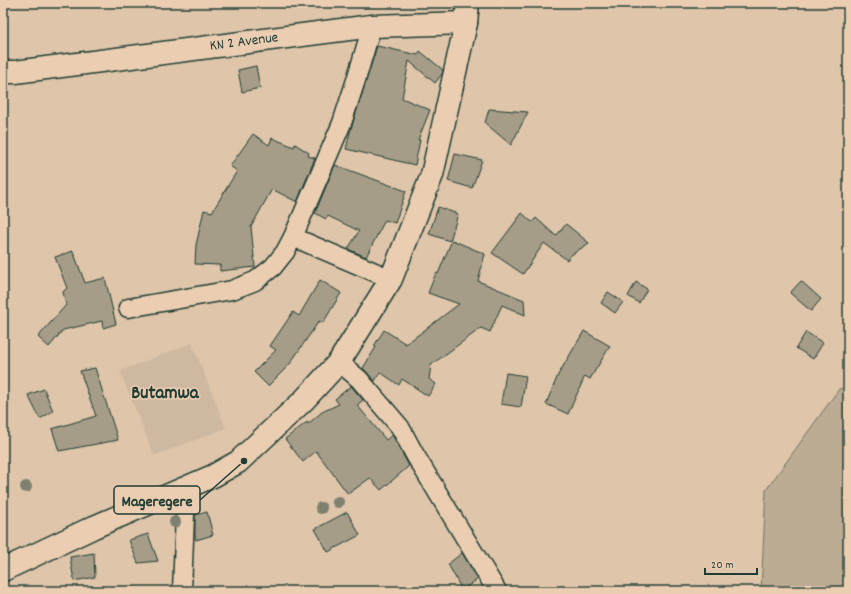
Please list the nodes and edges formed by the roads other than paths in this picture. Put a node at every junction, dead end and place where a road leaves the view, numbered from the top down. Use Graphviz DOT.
graph roads {
  1 [pos="467,13"];
  2 [pos="372,26"];
  3 [pos="3,72"];
  4 [pos="293,238"];
  5 [pos="391,278"];
  6 [pos="128,308"];
  7 [pos="339,362"];
  8 [pos="186,488"];
  9 [pos="3,570"];
  10 [pos="182,591"];
  11 [pos="497,591"];
  1 -- 2 [label="street, KN 2 Avenue"];
  1 -- 5 [label="street"];
  2 -- 3 [label="street, KN 2 Avenue"];
  2 -- 4 [label="street"];
  4 -- 5 [label="street"];
  4 -- 6 [label="street"];
  5 -- 7 [label="street"];
  7 -- 8 [label="street"];
  7 -- 11 [label="street"];
  8 -- 9 [label="street"];
  8 -- 10 [label="street"];
}
